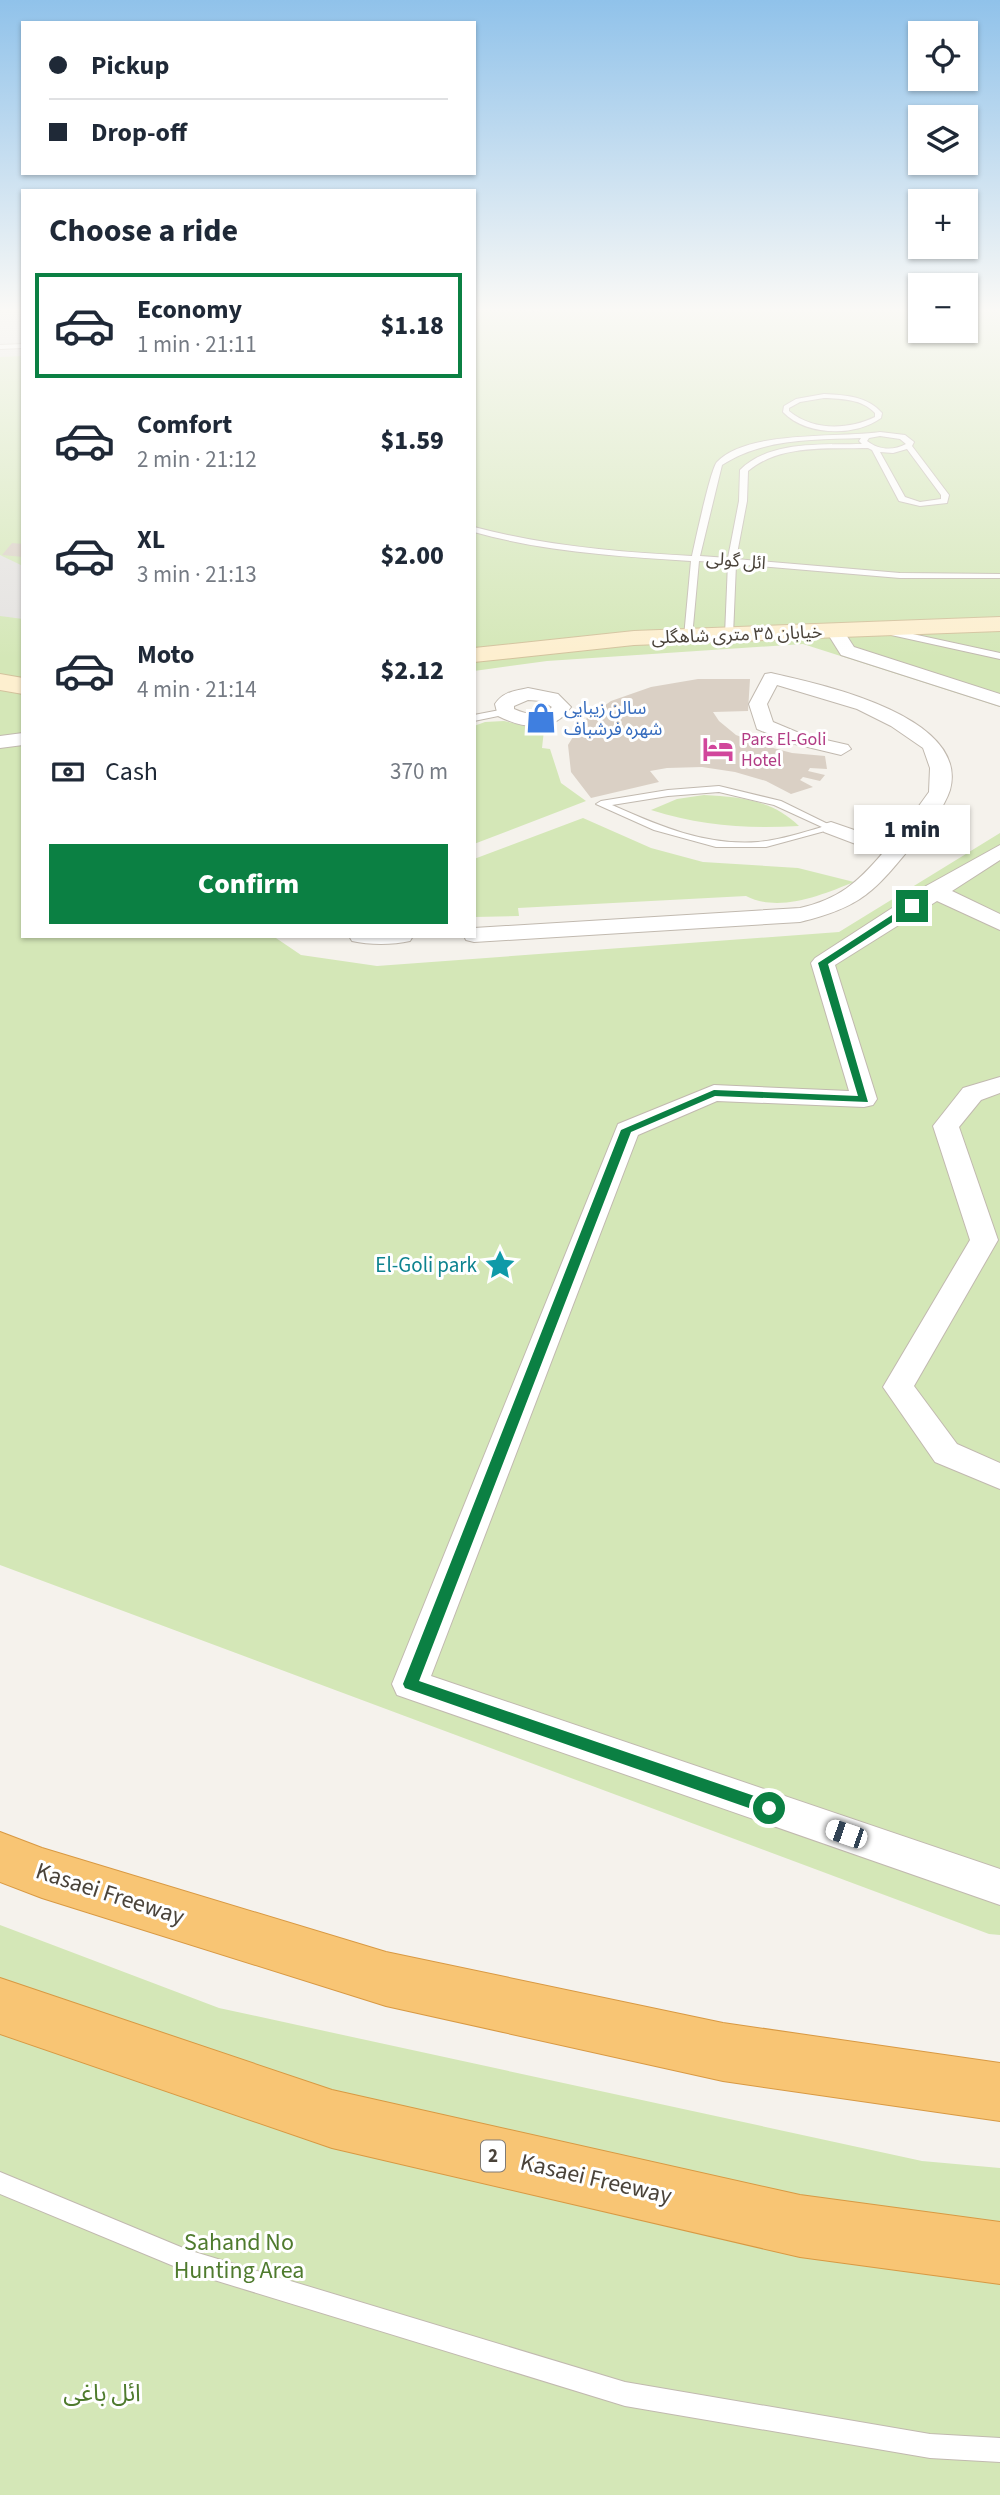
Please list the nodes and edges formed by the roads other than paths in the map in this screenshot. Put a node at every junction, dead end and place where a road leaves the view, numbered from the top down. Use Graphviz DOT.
graph roads {
  1 [pos="823,425"];
  2 [pos="859,425"];
  3 [pos="883,425"];
  4 [pos="838,428"];
  5 [pos="888,434"];
  6 [pos="867,436"];
  7 [pos="846,437"];
  8 [pos="872,447"];
  9 [pos="909,447"];
  10 [pos="476,529"];
  11 [pos="695,558"];
  12 [pos="732,561"];
  13 [pos="1000,576"];
  14 [pos="1000,624"];
  15 [pos="875,629"];
  16 [pos="835,631"];
  17 [pos="729,635"];
  18 [pos="688,637"];
  19 [pos="476,655"];
  20 [pos="1000,656"];
  21 [pos="0,681"];
  22 [pos="21,686"];
  23 [pos="1000,700"];
  24 [pos="505,712"];
  25 [pos="476,718"];
  26 [pos="21,739"];
  27 [pos="0,742"];
  28 [pos="841,749"];
  29 [pos="831,828"];
  30 [pos="1000,851"];
  31 [pos="896,852"];
  32 [pos="934,891"];
  33 [pos="1000,923"];
  34 [pos="476,935"];
  35 [pos="1000,1085"];
  36 [pos="1000,1476"];
  37 [pos="0,1857"];
  38 [pos="1000,1887"];
  39 [pos="0,2006"];
  40 [pos="1000,2092"];
  41 [pos="0,2183"];
  42 [pos="1000,2253"];
  43 [pos="1000,2450"];
  1 -- 4 [label="lane"];
  2 -- 4 [label="lane"];
  3 -- 5 [label="lane"];
  4 -- 7 [label="lane"];
  5 -- 6 [label="lane"];
  5 -- 9 [label="lane"];
  6 -- 7 [label="lane"];
  6 -- 8 [label="lane"];
  7 -- 11 [label="lane"];
  8 -- 9 [label="lane"];
  8 -- 9 [label="lane"];
  8 -- 12 [label="lane"];
  10 -- 11 [label="lane, ائل گولی"];
  11 -- 12 [label="lane, ائل گولی"];
  11 -- 18 [label="lane"];
  12 -- 13 [label="lane, ائل گولی"];
  12 -- 17 [label="lane"];
  14 -- 15 [label="street, خیابان ۳۵ متری شاهگلی"];
  15 -- 16 [label="street, خیابان ۳۵ متری شاهگلی"];
  15 -- 20 [label="lane"];
  16 -- 17 [label="street, خیابان ۳۵ متری شاهگلی"];
  16 -- 23 [label="street"];
  17 -- 18 [label="street, خیابان ۳۵ متری شاهگلی"];
  18 -- 19 [label="street, خیابان ۳۵ متری شاهگلی"];
  21 -- 22 [label="street"];
  24 -- 25 [label="lane"];
  26 -- 27 [label="street"];
  28 -- 31 [label="street"];
  29 -- 29 [label="lane"];
  29 -- 31 [label="street"];
  30 -- 32 [label="street"];
  31 -- 34 [label="street"];
  32 -- 33 [label="street"];
  32 -- 38 [label="street"];
  35 -- 36 [label="street"];
  37 -- 40 [label="highway, Kasaei Freeway"];
  39 -- 42 [label="highway, Kasaei Freeway / 2"];
  41 -- 43 [label="lane"];
}
